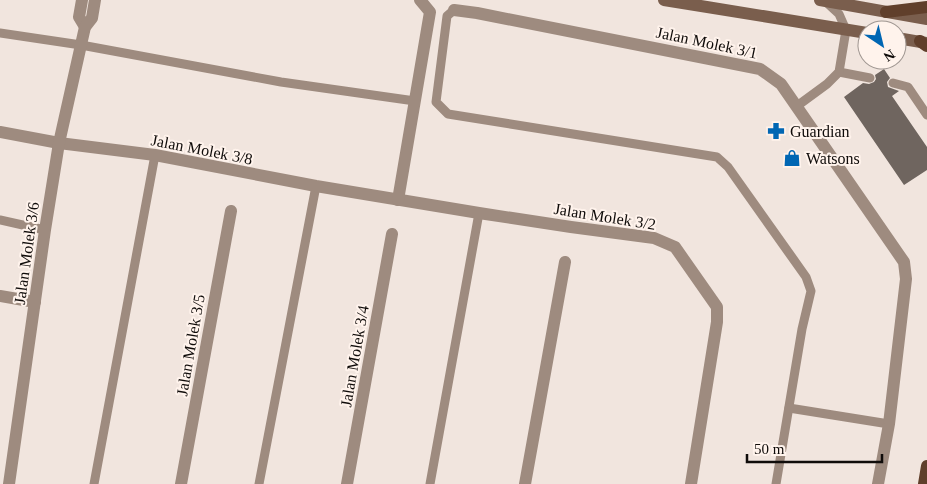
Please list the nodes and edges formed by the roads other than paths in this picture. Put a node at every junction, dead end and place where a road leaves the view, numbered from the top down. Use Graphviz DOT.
graph roads {
  1 [pos="82,0"];
  2 [pos="95,0"];
  3 [pos="420,0"];
  4 [pos="664,0"];
  5 [pos="822,0"];
  6 [pos="478,6"];
  7 [pos="927,7"];
  8 [pos="454,10"];
  9 [pos="886,12"];
  10 [pos="927,19"];
  11 [pos="84,27"];
  12 [pos="846,30"];
  13 [pos="857,32"];
  14 [pos="0,33"];
  15 [pos="907,40"];
  16 [pos="925,43"];
  17 [pos="81,46"];
  18 [pos="839,72"];
  19 [pos="870,78"];
  20 [pos="893,83"];
  21 [pos="415,101"];
  22 [pos="797,106"];
  23 [pos="927,115"];
  24 [pos="0,132"];
  25 [pos="59,142"];
  26 [pos="155,155"];
  27 [pos="316,186"];
  28 [pos="398,200"];
  29 [pos="231,211"];
  30 [pos="479,213"];
  31 [pos="0,220"];
  32 [pos="45,230"];
  33 [pos="392,234"];
  34 [pos="565,262"];
  35 [pos="0,296"];
  36 [pos="35,302"];
  37 [pos="788,408"];
  38 [pos="889,424"];
  39 [pos="927,466"];
  40 [pos="9,484"];
  41 [pos="94,484"];
  42 [pos="181,484"];
  43 [pos="259,484"];
  44 [pos="347,484"];
  45 [pos="430,484"];
  46 [pos="525,484"];
  47 [pos="691,484"];
  48 [pos="776,484"];
  49 [pos="878,484"];
  50 [pos="924,484"];
  1 -- 11 [label="street, Jalan Molek 3/6"];
  2 -- 11 [label="street, Jalan Molek 3/6"];
  3 -- 21 [label="street"];
  4 -- 12 [label="main road"];
  5 -- 9 [label="main road"];
  5 -- 12 [label="lane"];
  6 -- 8 [label="street, Jalan Molek 3/1"];
  6 -- 22 [label="street, Jalan Molek 3/1"];
  7 -- 9 [label="main road"];
  8 -- 37 [label="lane"];
  9 -- 10 [label="main road"];
  11 -- 17 [label="street, Jalan Molek 3/6"];
  12 -- 13 [label="main road"];
  12 -- 18 [label="lane"];
  14 -- 17 [label="lane"];
  15 -- 16 [label="main road"];
  17 -- 21 [label="lane"];
  17 -- 25 [label="street, Jalan Molek 3/6"];
  18 -- 19 [label="lane"];
  18 -- 22 [label="lane"];
  20 -- 23 [label="lane"];
  21 -- 28 [label="street"];
  22 -- 38 [label="street, Jalan Molek 3/1"];
  24 -- 25 [label="street, Jalan Molek 3/8"];
  25 -- 26 [label="street, Jalan Molek 3/8"];
  25 -- 32 [label="street, Jalan Molek 3/6"];
  26 -- 27 [label="street, Jalan Molek 3/8"];
  26 -- 41 [label="lane"];
  27 -- 28 [label="street, Jalan Molek 3/8"];
  27 -- 43 [label="lane"];
  28 -- 30 [label="street, Jalan Molek 3/2"];
  29 -- 42 [label="street, Jalan Molek 3/5"];
  30 -- 45 [label="lane"];
  30 -- 47 [label="street, Jalan Molek 3/2"];
  31 -- 32 [label="lane"];
  32 -- 36 [label="street, Jalan Molek 3/6"];
  33 -- 44 [label="street, Jalan Molek 3/4"];
  34 -- 46 [label="street"];
  35 -- 36 [label="street"];
  36 -- 40 [label="street, Jalan Molek 3/6"];
  37 -- 38 [label="lane"];
  37 -- 48 [label="lane"];
  38 -- 49 [label="street, Jalan Molek 3/1"];
  39 -- 50 [label="main road"];
}
